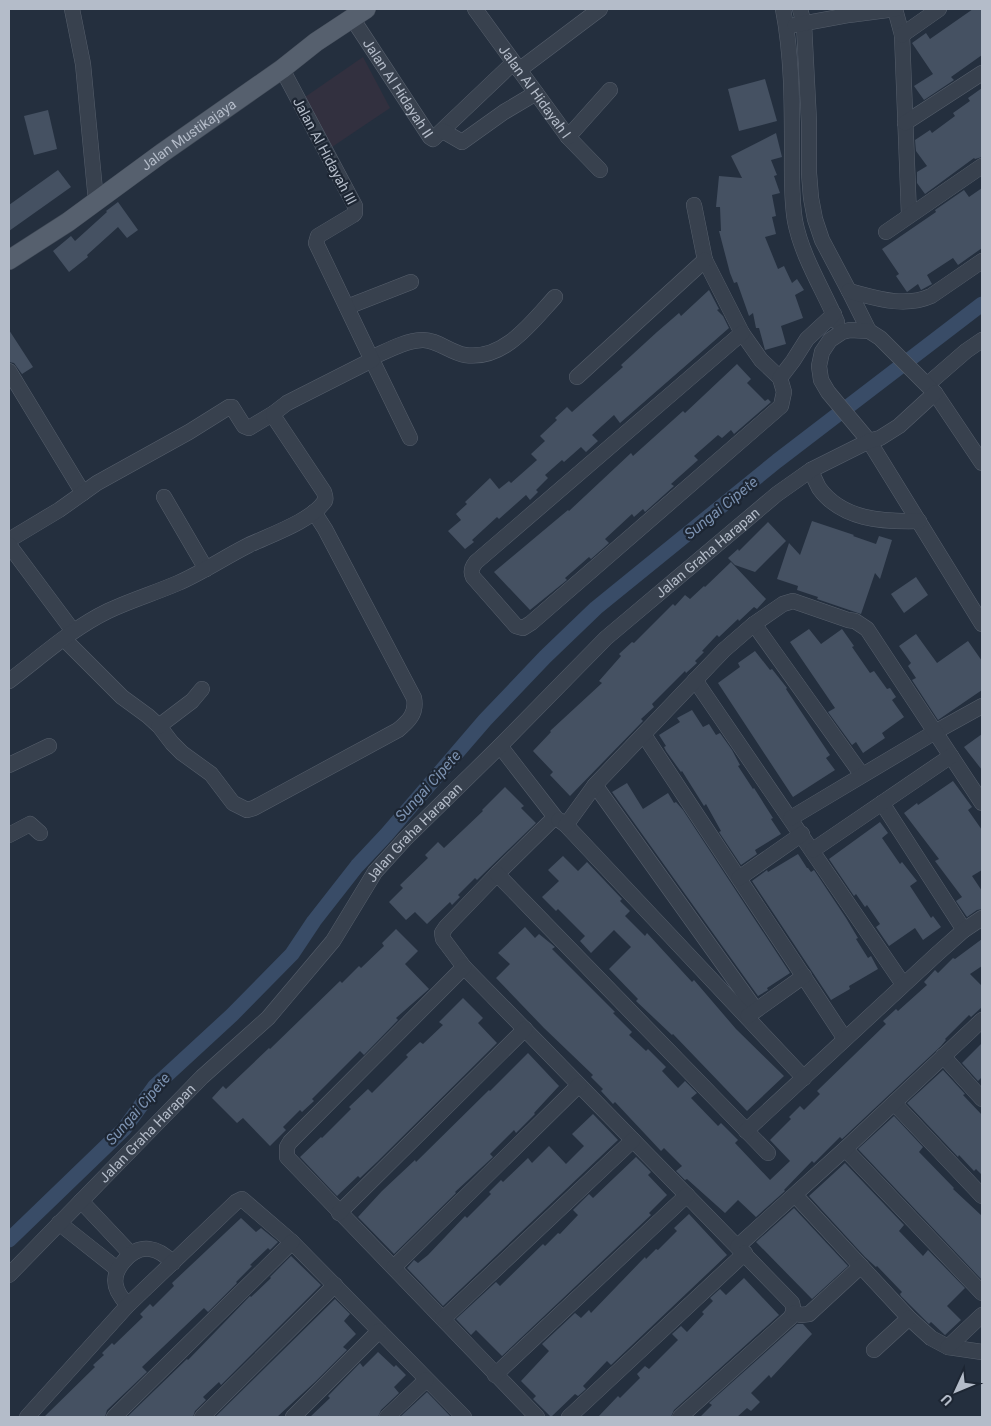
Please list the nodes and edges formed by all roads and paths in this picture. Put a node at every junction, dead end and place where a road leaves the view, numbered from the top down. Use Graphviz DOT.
graph roads {
  1 [pos="72,9"];
  2 [pos="475,9"];
  3 [pos="600,9"];
  4 [pos="783,9"];
  5 [pos="895,9"];
  6 [pos="939,9"];
  7 [pos="359,14"];
  8 [pos="802,16"];
  9 [pos="787,26"];
  10 [pos="902,35"];
  11 [pos="516,67"];
  12 [pos="282,69"];
  13 [pos="982,73"];
  14 [pos="610,90"];
  15 [pos="536,92"];
  16 [pos="905,123"];
  17 [pos="443,131"];
  18 [pos="568,137"];
  19 [pos="982,166"];
  20 [pos="600,170"];
  21 [pos="809,173"];
  22 [pos="792,174"];
  23 [pos="811,198"];
  24 [pos="792,200"];
  25 [pos="96,201"];
  26 [pos="694,205"];
  27 [pos="909,216"];
  28 [pos="886,232"];
  29 [pos="9,260"];
  30 [pos="705,260"];
  31 [pos="982,260"];
  32 [pos="411,282"];
  33 [pos="849,291"];
  34 [pos="555,297"];
  35 [pos="347,307"];
  36 [pos="834,314"];
  37 [pos="842,332"];
  38 [pos="869,332"];
  39 [pos="742,333"];
  40 [pos="982,340"];
  41 [pos="371,359"];
  42 [pos="9,371"];
  43 [pos="577,377"];
  44 [pos="780,378"];
  45 [pos="927,384"];
  46 [pos="274,413"];
  47 [pos="410,438"];
  48 [pos="869,441"];
  49 [pos="982,463"];
  50 [pos="810,470"];
  51 [pos="83,493"];
  52 [pos="164,497"];
  53 [pos="314,512"];
  54 [pos="919,521"];
  55 [pos="9,540"];
  56 [pos="9,546"];
  57 [pos="206,568"];
  58 [pos="754,624"];
  59 [pos="982,624"];
  60 [pos="68,635"];
  61 [pos="695,680"];
  62 [pos="9,681"];
  63 [pos="202,689"];
  64 [pos="982,706"];
  65 [pos="159,726"];
  66 [pos="935,732"];
  67 [pos="644,735"];
  68 [pos="49,746"];
  69 [pos="500,746"];
  70 [pos="951,756"];
  71 [pos="9,765"];
  72 [pos="862,775"];
  73 [pos="595,785"];
  74 [pos="882,803"];
  75 [pos="982,803"];
  76 [pos="791,818"];
  77 [pos="561,821"];
  78 [pos="40,833"];
  79 [pos="802,834"];
  80 [pos="9,835"];
  81 [pos="813,850"];
  82 [pos="497,874"];
  83 [pos="739,878"];
  84 [pos="982,918"];
  85 [pos="964,930"];
  86 [pos="464,967"];
  87 [pos="804,976"];
  88 [pos="903,984"];
  89 [pos="751,1014"];
  90 [pos="982,1020"];
  91 [pos="525,1030"];
  92 [pos="845,1038"];
  93 [pos="943,1056"];
  94 [pos="804,1078"];
  95 [pos="578,1085"];
  96 [pos="982,1099"];
  97 [pos="894,1103"];
  98 [pos="746,1131"];
  99 [pos="633,1140"];
  100 [pos="845,1149"];
  101 [pos="768,1153"];
  102 [pos="687,1194"];
  103 [pos="795,1195"];
  104 [pos="982,1196"];
  105 [pos="81,1201"];
  106 [pos="339,1213"];
  107 [pos="59,1223"];
  108 [pos="292,1242"];
  109 [pos="741,1250"];
  110 [pos="130,1253"];
  111 [pos="173,1263"];
  112 [pos="861,1266"];
  113 [pos="394,1267"];
  114 [pos="117,1269"];
  115 [pos="9,1275"];
  116 [pos="335,1285"];
  117 [pos="982,1293"];
  118 [pos="128,1305"];
  119 [pos="794,1313"];
  120 [pos="982,1315"];
  121 [pos="909,1318"];
  122 [pos="443,1319"];
  123 [pos="379,1331"];
  124 [pos="948,1347"];
  125 [pos="874,1350"];
  126 [pos="982,1352"];
  127 [pos="495,1375"];
  128 [pos="426,1380"];
  129 [pos="27,1417"];
  130 [pos="114,1417"];
  131 [pos="202,1417"];
  132 [pos="293,1417"];
  133 [pos="387,1417"];
  134 [pos="464,1417"];
  135 [pos="537,1417"];
  136 [pos="569,1417"];
  137 [pos="680,1417"];
  1 -- 25 [label="street"];
  2 -- 11 [label="street, Jalan Al Hidayah I"];
  3 -- 11 [label="street, Jalan Al Hidayah II"];
  4 -- 9 [label="street"];
  5 -- 8 [label="street"];
  5 -- 10 [label="street"];
  6 -- 10 [label="street"];
  7 -- 12 [label="main road, Jalan Mustikajaya"];
  7 -- 17 [label="street, Jalan Al Hidayah II"];
  8 -- 9 [label="street"];
  8 -- 21 [label="street"];
  9 -- 22 [label="street"];
  10 -- 16 [label="street"];
  11 -- 15 [label="street, Jalan Al Hidayah I"];
  11 -- 17 [label="street, Jalan Al Hidayah II"];
  12 -- 25 [label="main road, Jalan Mustikajaya"];
  12 -- 35 [label="street, Jalan Al Hidayah III"];
  13 -- 16 [label="street"];
  14 -- 18 [label="street"];
  15 -- 17 [label="street"];
  15 -- 18 [label="street, Jalan Al Hidayah I"];
  16 -- 27 [label="street"];
  18 -- 20 [label="street, Jalan Al Hidayah I"];
  19 -- 27 [label="street"];
  21 -- 22 [label="street"];
  21 -- 23 [label="street"];
  22 -- 24 [label="street"];
  23 -- 24 [label="street"];
  23 -- 33 [label="street"];
  24 -- 36 [label="street"];
  25 -- 29 [label="main road, Jalan Mustikajaya"];
  26 -- 30 [label="street"];
  27 -- 28 [label="street"];
  30 -- 39 [label="street"];
  30 -- 43 [label="street"];
  31 -- 33 [label="street"];
  32 -- 35 [label="street"];
  33 -- 38 [label="street"];
  34 -- 41 [label="street"];
  35 -- 41 [label="street, Jalan Al Hidayah III"];
  36 -- 37 [label="street"];
  36 -- 44 [label="street"];
  37 -- 38 [label="street"];
  37 -- 48 [label="street"];
  38 -- 45 [label="street"];
  39 -- 44 [label="street"];
  39 -- 44 [label="street"];
  40 -- 45 [label="street"];
  41 -- 46 [label="street"];
  41 -- 47 [label="street, Jalan Al Hidayah III"];
  42 -- 51 [label="street"];
  45 -- 48 [label="street"];
  45 -- 49 [label="street"];
  46 -- 51 [label="street"];
  46 -- 53 [label="street"];
  48 -- 50 [label="street, Jalan Graha Harapan"];
  48 -- 54 [label="street"];
  50 -- 54 [label="street"];
  50 -- 69 [label="street, Jalan Graha Harapan"];
  51 -- 55 [label="street"];
  52 -- 57 [label="street"];
  53 -- 57 [label="street"];
  53 -- 65 [label="street"];
  54 -- 59 [label="street"];
  56 -- 60 [label="street"];
  57 -- 60 [label="street"];
  58 -- 61 [label="street"];
  58 -- 66 [label="street"];
  58 -- 72 [label="street"];
  60 -- 62 [label="street"];
  60 -- 65 [label="street"];
  61 -- 67 [label="street"];
  61 -- 76 [label="street"];
  63 -- 65 [label="street"];
  64 -- 66 [label="street"];
  66 -- 70 [label="street"];
  66 -- 72 [label="street"];
  67 -- 73 [label="street"];
  67 -- 83 [label="street"];
  68 -- 71 [label="street"];
  69 -- 77 [label="street"];
  69 -- 105 [label="street, Jalan Graha Harapan"];
  70 -- 74 [label="street"];
  70 -- 75 [label="street"];
  72 -- 76 [label="street"];
  73 -- 77 [label="street"];
  73 -- 89 [label="street"];
  74 -- 81 [label="street"];
  74 -- 85 [label="street"];
  76 -- 79 [label="street"];
  77 -- 82 [label="street"];
  77 -- 89 [label="street"];
  78 -- 80 [label="street"];
  79 -- 81 [label="street"];
  79 -- 83 [label="street"];
  81 -- 88 [label="street"];
  82 -- 86 [label="street"];
  82 -- 98 [label="street"];
  83 -- 87 [label="street"];
  84 -- 85 [label="street"];
  85 -- 88 [label="street"];
  86 -- 91 [label="street"];
  86 -- 106 [label="street"];
  87 -- 89 [label="street"];
  87 -- 92 [label="street"];
  88 -- 92 [label="street"];
  89 -- 94 [label="street"];
  90 -- 93 [label="street"];
  91 -- 95 [label="street"];
  91 -- 106 [label="street"];
  92 -- 94 [label="street"];
  93 -- 96 [label="street"];
  93 -- 97 [label="street"];
  94 -- 98 [label="street"];
  95 -- 99 [label="street"];
  95 -- 113 [label="street"];
  97 -- 100 [label="street"];
  97 -- 104 [label="street"];
  98 -- 101 [label="street"];
  99 -- 102 [label="street"];
  99 -- 122 [label="street"];
  100 -- 103 [label="street"];
  100 -- 117 [label="street"];
  102 -- 109 [label="street"];
  102 -- 127 [label="street"];
  103 -- 109 [label="street"];
  103 -- 112 [label="street"];
  105 -- 107 [label="street, Jalan Graha Harapan"];
  105 -- 110 [label="street"];
  106 -- 113 [label="street"];
  107 -- 114 [label="street"];
  107 -- 115 [label="street, Jalan Graha Harapan"];
  108 -- 111 [label="street"];
  108 -- 116 [label="street"];
  108 -- 130 [label="street"];
  109 -- 119 [label="street"];
  109 -- 136 [label="street"];
  110 -- 111 [label="street"];
  110 -- 114 [label="street"];
  111 -- 118 [label="street"];
  112 -- 119 [label="street"];
  112 -- 121 [label="street"];
  113 -- 122 [label="street"];
  114 -- 118 [label="street"];
  116 -- 123 [label="street"];
  116 -- 131 [label="street"];
  118 -- 129 [label="street"];
  119 -- 137 [label="street"];
  120 -- 124 [label="street"];
  121 -- 124 [label="street"];
  121 -- 125 [label="street"];
  122 -- 127 [label="street"];
  123 -- 128 [label="street"];
  123 -- 132 [label="street"];
  124 -- 126 [label="street"];
  127 -- 135 [label="street"];
  128 -- 133 [label="street"];
  128 -- 134 [label="street"];
}
